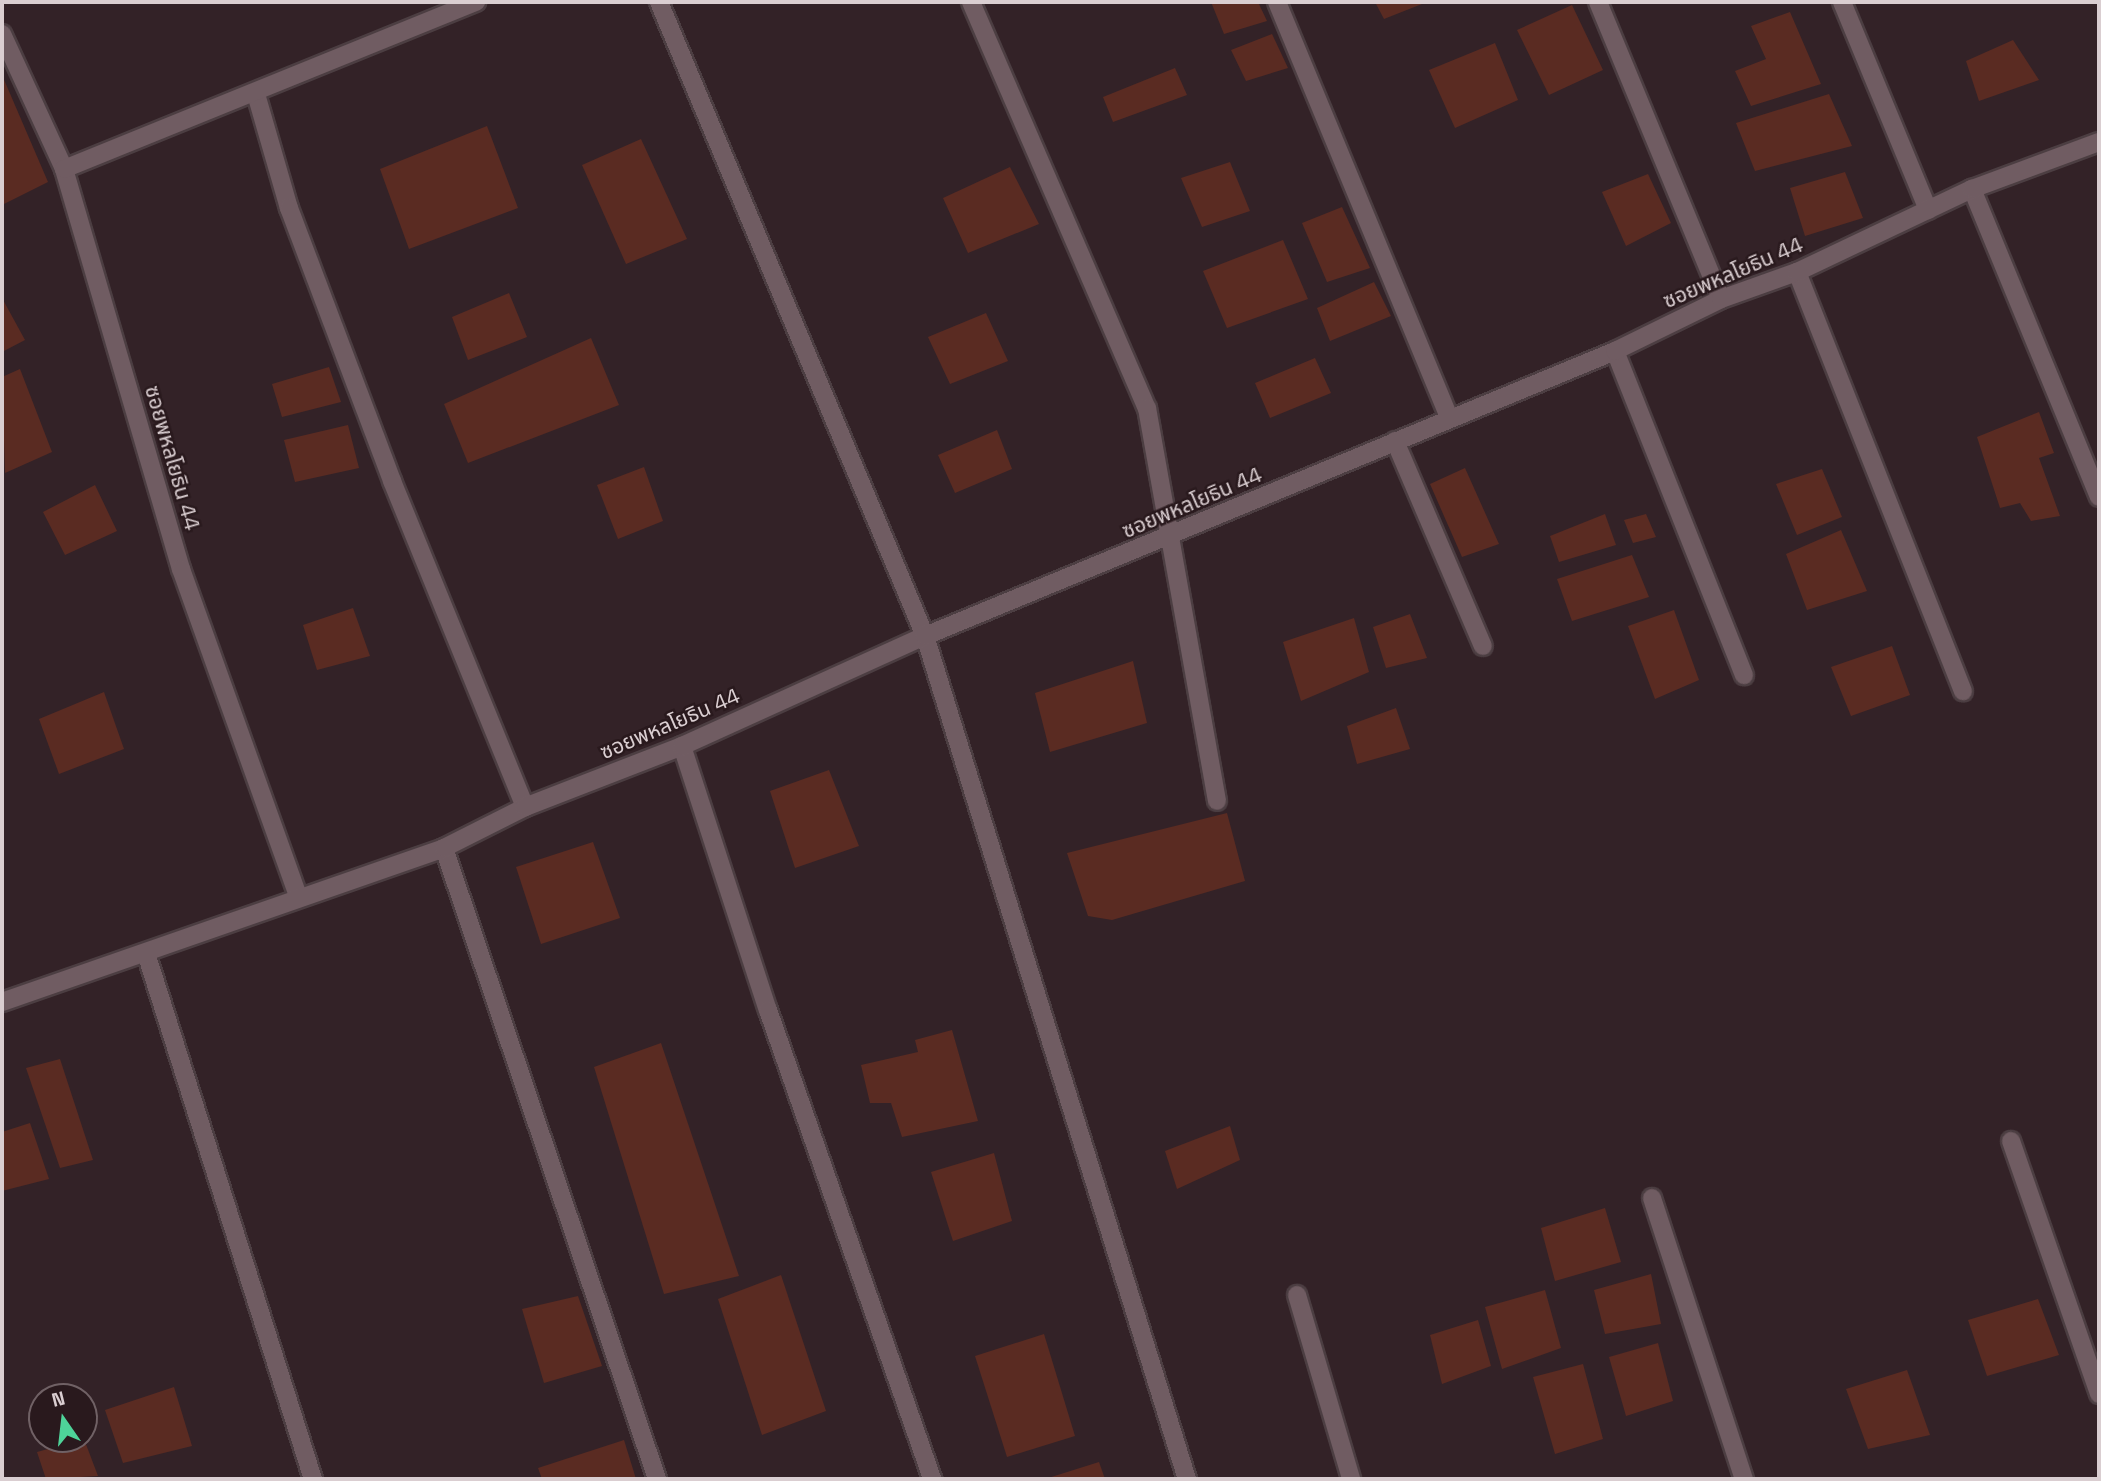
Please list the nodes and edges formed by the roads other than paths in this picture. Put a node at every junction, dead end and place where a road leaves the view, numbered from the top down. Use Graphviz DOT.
graph roads {
  1 [pos="476,2"];
  2 [pos="659,2"];
  3 [pos="971,2"];
  4 [pos="1277,2"];
  5 [pos="1598,2"];
  6 [pos="1842,2"];
  7 [pos="2,34"];
  8 [pos="256,94"];
  9 [pos="2099,142"];
  10 [pos="64,169"];
  11 [pos="1972,189"];
  12 [pos="1928,210"];
  13 [pos="1797,272"];
  14 [pos="1721,299"];
  15 [pos="1615,351"];
  16 [pos="1449,417"];
  17 [pos="1395,441"];
  18 [pos="2099,497"];
  19 [pos="1173,536"];
  20 [pos="925,636"];
  21 [pos="1483,646"];
  22 [pos="1744,675"];
  23 [pos="1963,691"];
  24 [pos="682,746"];
  25 [pos="1217,801"];
  26 [pos="525,807"];
  27 [pos="444,848"];
  28 [pos="298,896"];
  29 [pos="146,953"];
  30 [pos="2,1002"];
  31 [pos="2011,1141"];
  32 [pos="1652,1198"];
  33 [pos="1297,1295"];
  34 [pos="2099,1394"];
  35 [pos="313,1479"];
  36 [pos="657,1479"];
  37 [pos="932,1479"];
  38 [pos="1187,1479"];
  39 [pos="1351,1479"];
  40 [pos="1744,1479"];
  1 -- 8 [label="street"];
  2 -- 20 [label="street"];
  3 -- 19 [label="street"];
  4 -- 16 [label="street"];
  5 -- 14 [label="street"];
  6 -- 12 [label="street"];
  7 -- 10 [label="street, ซอยพหลโยธิน 44"];
  8 -- 10 [label="street"];
  8 -- 26 [label="street"];
  9 -- 11 [label="street, ซอยพหลโยธิน 44"];
  10 -- 28 [label="street, ซอยพหลโยธิน 44"];
  11 -- 12 [label="street, ซอยพหลโยธิน 44"];
  11 -- 18 [label="street"];
  12 -- 13 [label="street, ซอยพหลโยธิน 44"];
  13 -- 14 [label="street, ซอยพหลโยธิน 44"];
  13 -- 23 [label="street"];
  14 -- 15 [label="street, ซอยพหลโยธิน 44"];
  15 -- 16 [label="street, ซอยพหลโยธิน 44"];
  15 -- 22 [label="street"];
  16 -- 17 [label="street, ซอยพหลโยธิน 44"];
  17 -- 19 [label="street, ซอยพหลโยธิน 44"];
  17 -- 21 [label="street"];
  19 -- 20 [label="street, ซอยพหลโยธิน 44"];
  19 -- 25 [label="street"];
  20 -- 24 [label="street, ซอยพหลโยธิน 44"];
  20 -- 38 [label="street"];
  24 -- 26 [label="street, ซอยพหลโยธิน 44"];
  24 -- 37 [label="street"];
  26 -- 27 [label="street, ซอยพหลโยธิน 44"];
  27 -- 28 [label="street, ซอยพหลโยธิน 44"];
  27 -- 36 [label="street"];
  28 -- 29 [label="street, ซอยพหลโยธิน 44"];
  29 -- 30 [label="street, ซอยพหลโยธิน 44"];
  29 -- 35 [label="street"];
  31 -- 34 [label="street"];
  32 -- 40 [label="street"];
  33 -- 39 [label="street"];
}
